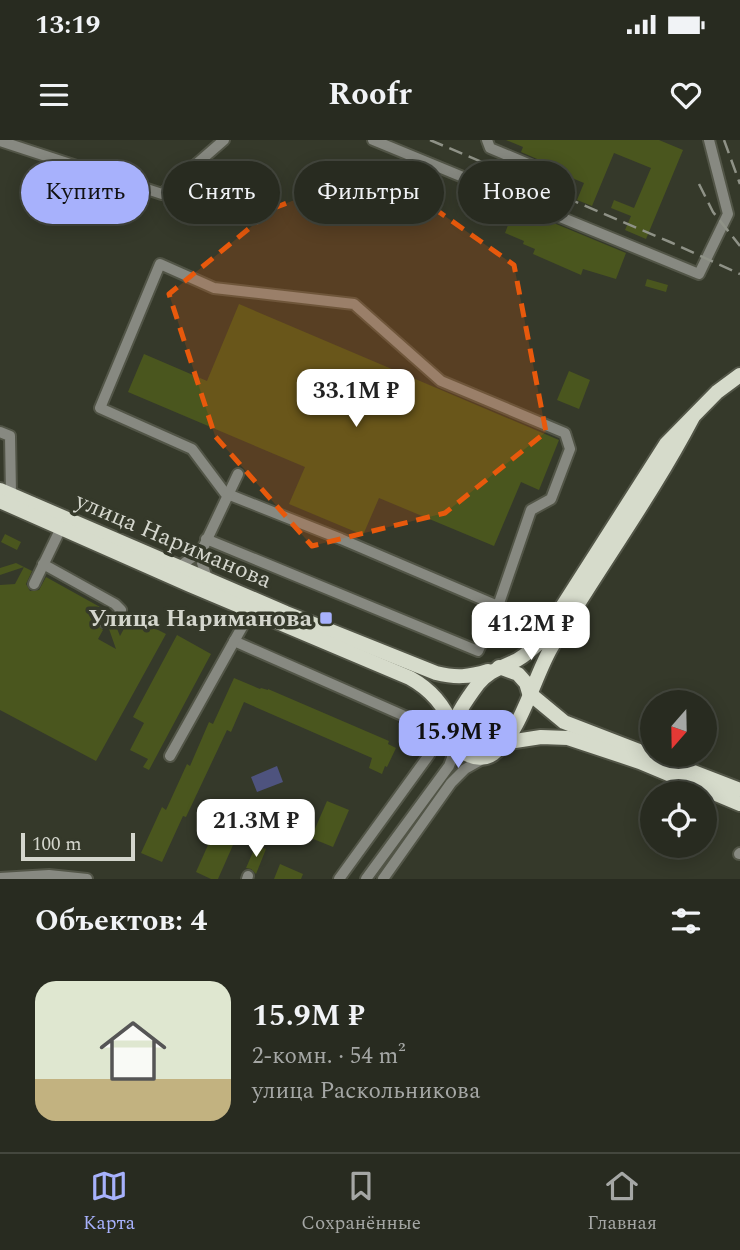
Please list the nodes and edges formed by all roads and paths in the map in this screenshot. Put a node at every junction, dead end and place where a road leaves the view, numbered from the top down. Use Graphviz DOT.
graph roads {
  1 [pos="224,140"];
  2 [pos="373,140"];
  3 [pos="487,140"];
  4 [pos="709,140"];
  5 [pos="0,141"];
  6 [pos="522,161"];
  7 [pos="740,375"];
  8 [pos="693,417"];
  9 [pos="0,432"];
  10 [pos="238,474"];
  11 [pos="225,492"];
  12 [pos="4,495"];
  13 [pos="61,528"];
  14 [pos="206,539"];
  15 [pos="202,550"];
  16 [pos="43,564"];
  17 [pos="179,567"];
  18 [pos="207,578"];
  19 [pos="33,584"];
  20 [pos="498,606"];
  21 [pos="251,611"];
  22 [pos="103,622"];
  23 [pos="234,641"];
  24 [pos="494,669"];
  25 [pos="529,694"];
  26 [pos="452,734"];
  27 [pos="503,743"];
  28 [pos="170,756"];
  29 [pos="486,757"];
  30 [pos="740,790"];
  31 [pos="740,804"];
  32 [pos="0,878"];
  33 [pos="87,879"];
  34 [pos="340,879"];
  35 [pos="366,879"];
  36 [pos="383,879"];
  1 -- 5 [label="street"];
  2 -- 4 [label="street"];
  3 -- 6 [label="street"];
  7 -- 8 [label="main road"];
  8 -- 24 [label="main road"];
  8 -- 25 [label="main road"];
  9 -- 12 [label="street"];
  10 -- 15 [label="street"];
  11 -- 14 [label="street"];
  11 -- 20 [label="street"];
  11 -- 20 [label="street"];
  12 -- 13 [label="main road, улица Нариманова"];
  12 -- 17 [label="main road, улица Нариманова"];
  13 -- 16 [label="street"];
  13 -- 21 [label="main road, улица Нариманова"];
  14 -- 15 [label="street"];
  14 -- 20 [label="street"];
  15 -- 17 [label="street"];
  15 -- 18 [label="street"];
  16 -- 19 [label="street"];
  16 -- 22 [label="street"];
  17 -- 18 [label="main road, улица Нариманова"];
  18 -- 24 [label="main road, улица Нариманова"];
  21 -- 23 [label="street"];
  21 -- 26 [label="main road, улица Нариманова"];
  23 -- 28 [label="street"];
  23 -- 34 [label="street"];
  24 -- 25 [label="main road"];
  24 -- 26 [label="main road"];
  25 -- 27 [label="main road"];
  25 -- 30 [label="main road"];
  26 -- 29 [label="main road"];
  26 -- 35 [label="street"];
  27 -- 29 [label="main road"];
  27 -- 31 [label="main road"];
  29 -- 36 [label="street"];
  32 -- 33 [label="street"];
}
